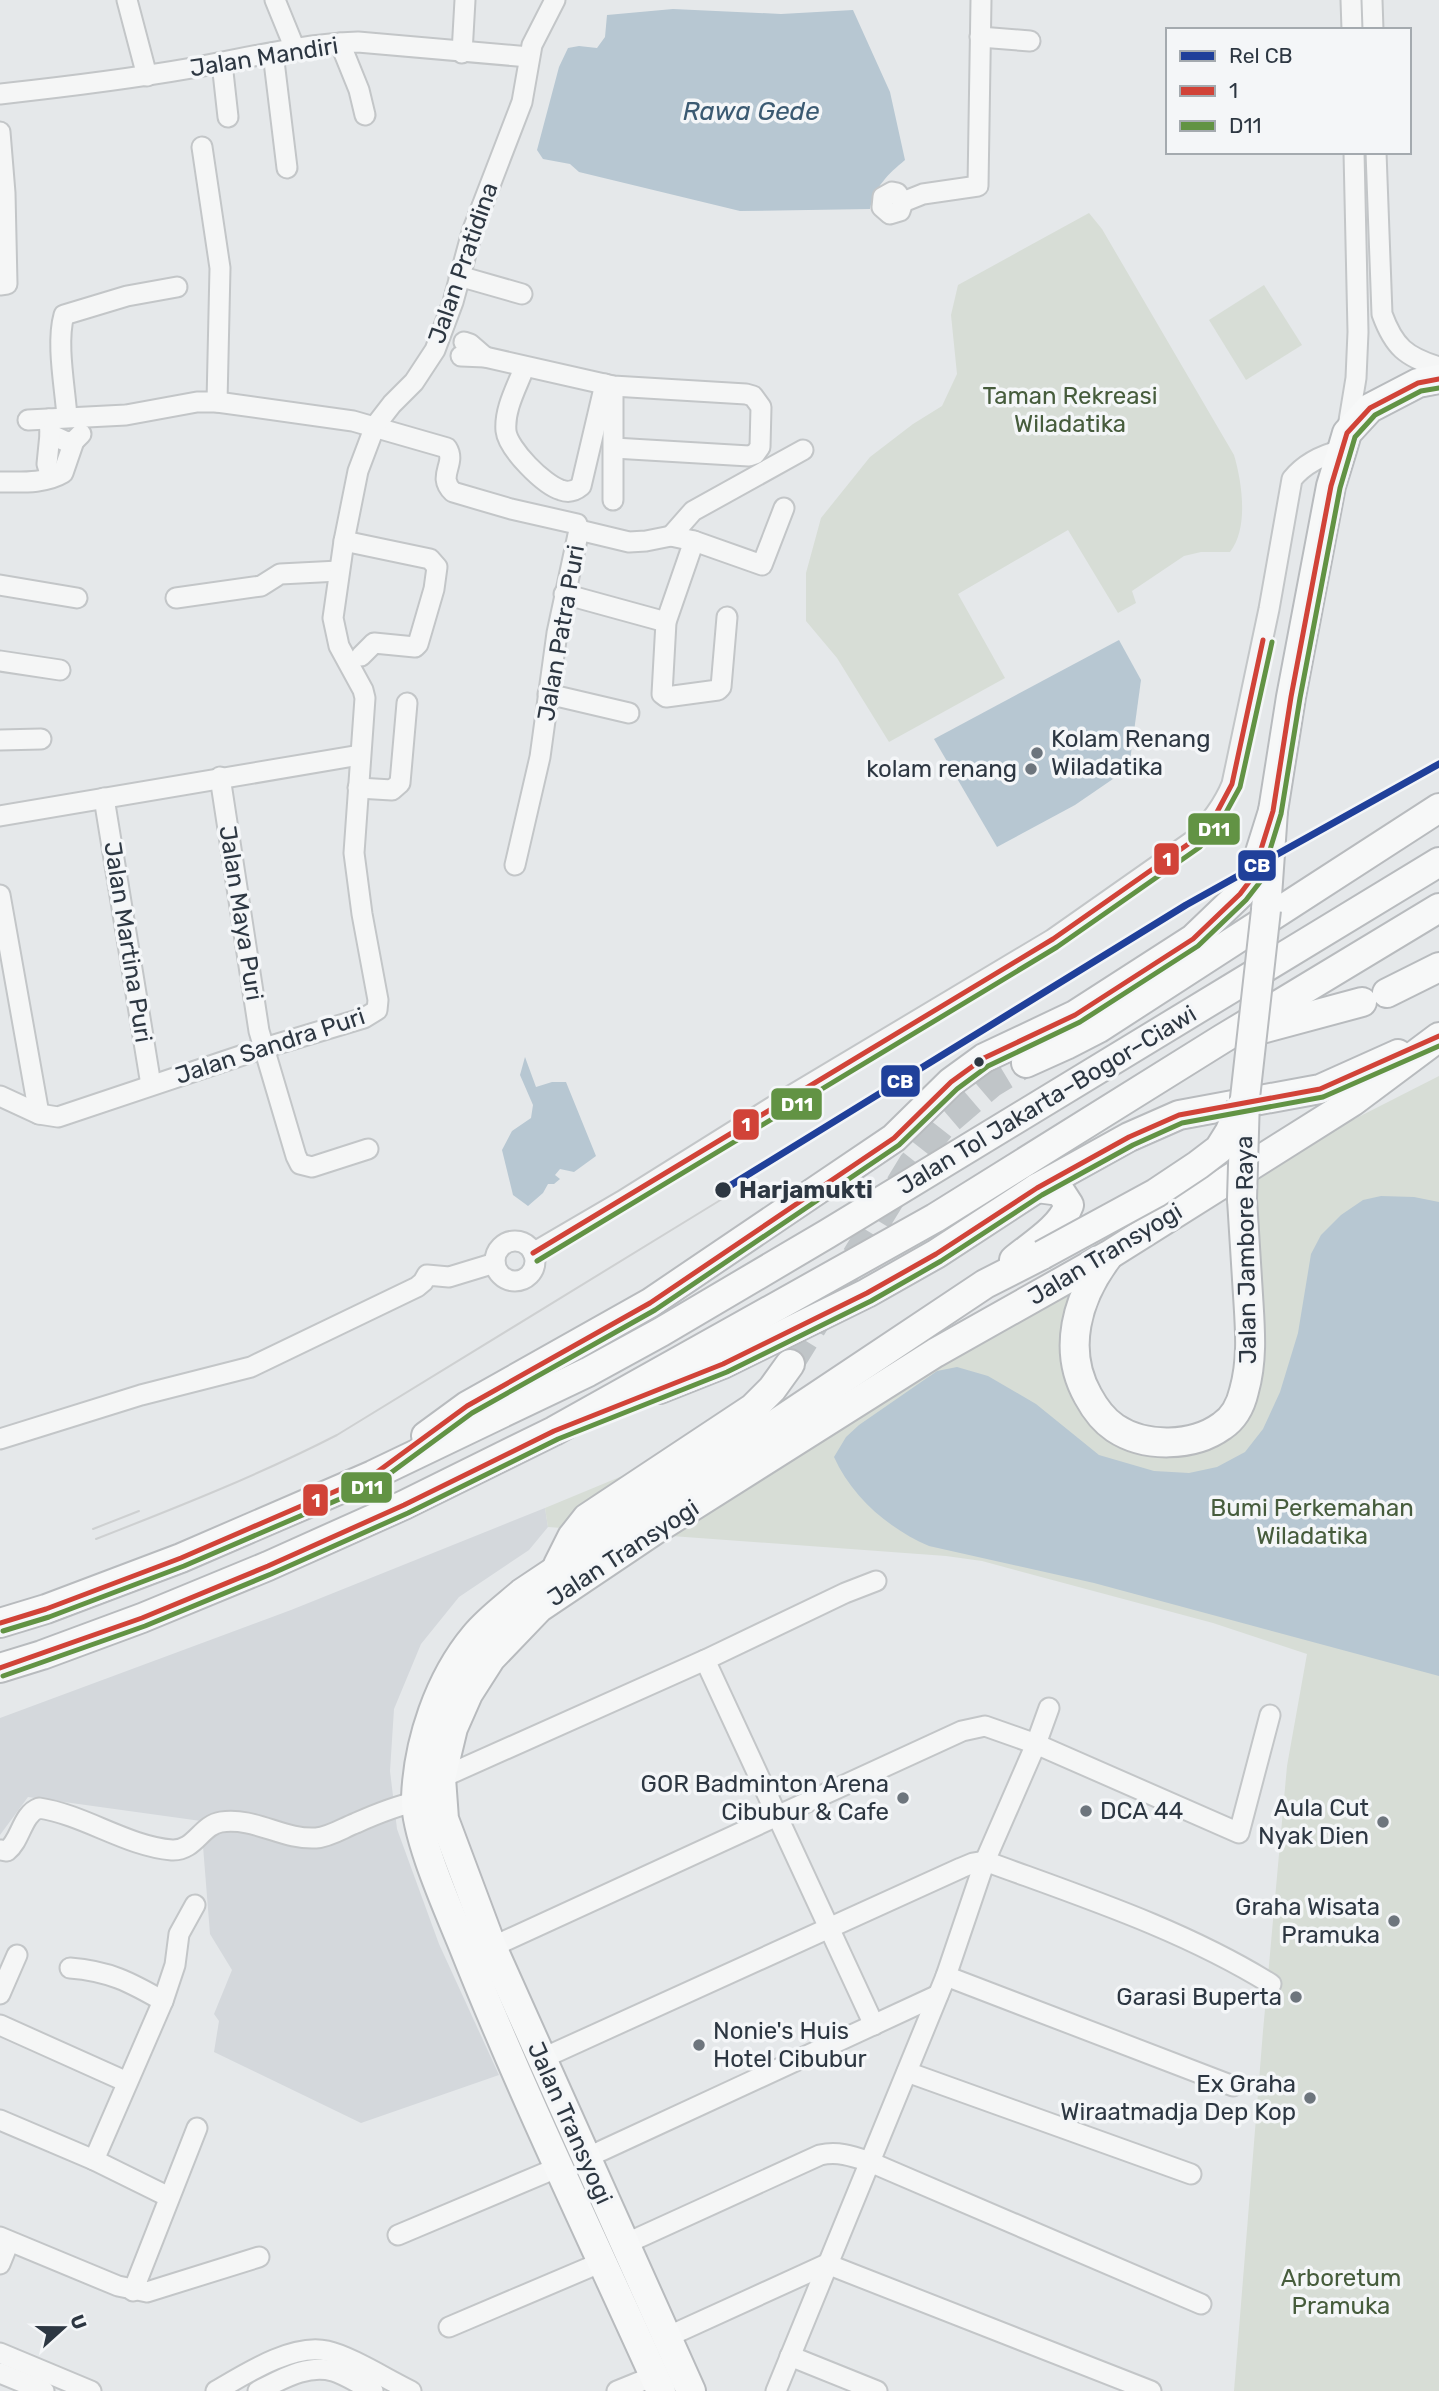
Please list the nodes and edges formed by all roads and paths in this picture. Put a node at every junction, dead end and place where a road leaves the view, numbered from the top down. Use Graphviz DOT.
graph roads {
  1 [pos="127,0"];
  2 [pos="275,0"];
  3 [pos="465,0"];
  4 [pos="555,0"];
  5 [pos="981,0"];
  6 [pos="1351,0"];
  7 [pos="1372,0"];
  8 [pos="1352,28"];
  9 [pos="1373,28"];
  10 [pos="980,37"];
  11 [pos="1030,41"];
  12 [pos="340,43"];
  13 [pos="295,48"];
  14 [pos="273,53"];
  15 [pos="462,53"];
  16 [pos="529,57"];
  17 [pos="222,63"];
  18 [pos="148,76"];
  19 [pos="0,94"];
  20 [pos="365,115"];
  21 [pos="229,117"];
  22 [pos="0,132"];
  23 [pos="202,147"];
  24 [pos="1354,154"];
  25 [pos="1376,154"];
  26 [pos="287,168"];
  27 [pos="903,202"];
  28 [pos="459,276"];
  29 [pos="3,285"];
  30 [pos="177,287"];
  31 [pos="522,294"];
  32 [pos="451,346"];
  33 [pos="524,368"];
  34 [pos="1439,368"];
  35 [pos="1439,379"];
  36 [pos="609,385"];
  37 [pos="217,402"];
  38 [pos="88,417"];
  39 [pos="28,420"];
  40 [pos="55,423"];
  41 [pos="375,426"];
  42 [pos="1344,441"];
  43 [pos="74,442"];
  44 [pos="614,448"];
  45 [pos="803,450"];
  46 [pos="51,477"];
  47 [pos="0,482"];
  48 [pos="613,500"];
  49 [pos="784,508"];
  50 [pos="579,530"];
  51 [pos="671,536"];
  52 [pos="344,541"];
  53 [pos="694,541"];
  54 [pos="339,571"];
  55 [pos="0,585"];
  56 [pos="564,594"];
  57 [pos="77,598"];
  58 [pos="176,598"];
  59 [pos="727,617"];
  60 [pos="666,622"];
  61 [pos="361,656"];
  62 [pos="0,662"];
  63 [pos="60,670"];
  64 [pos="548,694"];
  65 [pos="407,703"];
  66 [pos="629,713"];
  67 [pos="41,739"];
  68 [pos="0,740"];
  69 [pos="360,755"];
  70 [pos="220,777"];
  71 [pos="358,788"];
  72 [pos="104,798"];
  73 [pos="1439,808"];
  74 [pos="1273,811"];
  75 [pos="0,816"];
  76 [pos="1439,862"];
  77 [pos="515,865"];
  78 [pos="0,895"];
  79 [pos="1439,908"];
  80 [pos="1439,967"];
  81 [pos="8,986"];
  82 [pos="1439,1037"];
  83 [pos="1222,1039"];
  84 [pos="264,1048"];
  85 [pos="1026,1063"];
  86 [pos="151,1086"];
  87 [pos="0,1096"];
  88 [pos="1245,1098"];
  89 [pos="39,1114"];
  90 [pos="368,1149"];
  91 [pos="1037,1188"];
  92 [pos="533,1253"];
  93 [pos="1109,1255"];
  94 [pos="495,1263"];
  95 [pos="985,1284"];
  96 [pos="790,1364"];
  97 [pos="554,1431"];
  98 [pos="0,1439"];
  99 [pos="724,1474"];
  100 [pos="373,1475"];
  101 [pos="557,1568"];
  102 [pos="876,1581"];
  103 [pos="0,1623"];
  104 [pos="705,1660"];
  105 [pos="0,1668"];
  106 [pos="1049,1708"];
  107 [pos="1270,1715"];
  108 [pos="1037,1744"];
  109 [pos="441,1778"];
  110 [pos="416,1802"];
  111 [pos="779,1816"];
  112 [pos="0,1850"];
  113 [pos="985,1861"];
  114 [pos="195,1905"];
  115 [pos="830,1928"];
  116 [pos="492,1947"];
  117 [pos="17,1955"];
  118 [pos="70,1968"];
  119 [pos="946,1976"];
  120 [pos="1271,1984"];
  121 [pos="0,1994"];
  122 [pos="938,1995"];
  123 [pos="163,2001"];
  124 [pos="0,2025"];
  125 [pos="874,2025"];
  126 [pos="541,2059"];
  127 [pos="907,2072"];
  128 [pos="127,2082"];
  129 [pos="1233,2086"];
  130 [pos="0,2120"];
  131 [pos="572,2125"];
  132 [pos="197,2128"];
  133 [pos="544,2135"];
  134 [pos="599,2152"];
  135 [pos="94,2160"];
  136 [pos="870,2162"];
  137 [pos="559,2167"];
  138 [pos="1191,2174"];
  139 [pos="169,2197"];
  140 [pos="398,2235"];
  141 [pos="4,2239"];
  142 [pos="625,2244"];
  143 [pos="259,2256"];
  144 [pos="602,2262"];
  145 [pos="0,2264"];
  146 [pos="827,2264"];
  147 [pos="133,2291"];
  148 [pos="1201,2304"];
  149 [pos="449,2327"];
  150 [pos="667,2337"];
  151 [pos="0,2353"];
  152 [pos="790,2356"];
  153 [pos="0,2373"];
  154 [pos="657,2384"];
  155 [pos="624,2389"];
  156 [pos="44,2391"];
  157 [pos="91,2391"];
  158 [pos="216,2391"];
  159 [pos="258,2391"];
  160 [pos="373,2391"];
  161 [pos="411,2391"];
  162 [pos="691,2391"];
  163 [pos="776,2391"];
  164 [pos="877,2391"];
  165 [pos="1151,2391"];
  1 -- 18 [label="street"];
  2 -- 13 [label="street"];
  3 -- 15 [label="street"];
  4 -- 16 [label="street, Jalan Pratidina"];
  5 -- 10 [label="street"];
  6 -- 8 [label="street"];
  7 -- 9 [label="street"];
  10 -- 11 [label="street"];
  10 -- 27 [label="street"];
  12 -- 13 [label="street, Jalan Mandiri"];
  12 -- 15 [label="street, Jalan Mandiri"];
  12 -- 20 [label="street"];
  13 -- 14 [label="street, Jalan Mandiri"];
  14 -- 17 [label="street, Jalan Mandiri"];
  14 -- 26 [label="street"];
  15 -- 16 [label="street, Jalan Mandiri"];
  16 -- 28 [label="street, Jalan Pratidina"];
  17 -- 18 [label="street, Jalan Mandiri"];
  17 -- 21 [label="street"];
  18 -- 19 [label="street, Jalan Mandiri"];
  22 -- 29 [label="street"];
  23 -- 37 [label="street"];
  24 -- 42 [label="street, Jalan Jambore Raya"];
  25 -- 34 [label="street"];
  28 -- 31 [label="street"];
  28 -- 32 [label="street, Jalan Pratidina"];
  30 -- 40 [label="street"];
  32 -- 33 [label="street"];
  32 -- 41 [label="street, Jalan Pratidina"];
  33 -- 36 [label="street"];
  33 -- 36 [label="street"];
  35 -- 42 [label="highway, Jalan Jambore Raya"];
  36 -- 44 [label="street"];
  36 -- 44 [label="street"];
  37 -- 38 [label="street"];
  37 -- 41 [label="street"];
  38 -- 40 [label="street"];
  38 -- 43 [label="street"];
  39 -- 40 [label="street"];
  40 -- 43 [label="street"];
  40 -- 46 [label="street"];
  41 -- 50 [label="street, Jalan Patra Puri"];
  41 -- 52 [label="street, Jalan Pratidina"];
  42 -- 74 [label="highway, Jalan Jambore Raya"];
  42 -- 92 [label="street"];
  43 -- 46 [label="street"];
  44 -- 48 [label="street"];
  45 -- 51 [label="street"];
  46 -- 47 [label="street"];
  49 -- 53 [label="street"];
  50 -- 51 [label="street"];
  50 -- 56 [label="street, Jalan Patra Puri"];
  51 -- 53 [label="street"];
  52 -- 54 [label="street, Jalan Pratidina"];
  52 -- 61 [label="street"];
  53 -- 60 [label="street"];
  54 -- 58 [label="street"];
  54 -- 69 [label="street, Jalan Pratidina"];
  55 -- 57 [label="street"];
  56 -- 60 [label="street"];
  56 -- 64 [label="street, Jalan Patra Puri"];
  59 -- 60 [label="street"];
  62 -- 63 [label="street"];
  64 -- 66 [label="street"];
  64 -- 77 [label="street, Jalan Patra Puri"];
  65 -- 71 [label="street"];
  67 -- 68 [label="street"];
  69 -- 70 [label="street"];
  69 -- 71 [label="street, Jalan Sandra Puri"];
  70 -- 72 [label="street"];
  70 -- 84 [label="street, Jalan Maya Puri"];
  71 -- 84 [label="street, Jalan Sandra Puri"];
  72 -- 75 [label="street"];
  72 -- 86 [label="street, Jalan Martina Puri"];
  73 -- 85 [label="highway"];
  74 -- 88 [label="highway, Jalan Jambore Raya, bridge"];
  74 -- 100 [label="highway"];
  76 -- 100 [label="highway, Jalan Tol Jakarta–Bogor–Ciawi"];
  78 -- 81 [label="street"];
  79 -- 83 [label="highway, Jalan Tol Jakarta–Bogor–Ciawi"];
  80 -- 83 [label="highway"];
  81 -- 89 [label="street"];
  82 -- 91 [label="highway"];
  82 -- 93 [label="highway, Jalan Transyogi"];
  83 -- 97 [label="highway, Jalan Tol Jakarta–Bogor–Ciawi"];
  84 -- 86 [label="street, Jalan Sandra Puri"];
  84 -- 90 [label="street, Jalan Maya Puri"];
  86 -- 89 [label="street, Jalan Sandra Puri"];
  87 -- 89 [label="street"];
  88 -- 93 [label="highway, Jalan Jambore Raya, bridge"];
  88 -- 95 [label="highway, Jalan Transyogi, bridge"];
  91 -- 95 [label="highway"];
  91 -- 97 [label="highway"];
  92 -- 94 [label="street"];
  92 -- 94 [label="street"];
  93 -- 99 [label="highway, Jalan Transyogi"];
  94 -- 98 [label="street"];
  95 -- 99 [label="highway, Jalan Transyogi"];
  96 -- 101 [label="highway"];
  97 -- 105 [label="highway, Jalan Tol Jakarta–Bogor–Ciawi"];
  99 -- 101 [label="highway, Jalan Transyogi"];
  99 -- 109 [label="highway, Jalan Transyogi"];
  100 -- 103 [label="highway, Jalan Tol Jakarta–Bogor–Ciawi"];
  101 -- 110 [label="highway, Jalan Transyogi"];
  102 -- 104 [label="street"];
  104 -- 109 [label="street"];
  104 -- 111 [label="street"];
  106 -- 108 [label="street"];
  107 -- 108 [label="street"];
  108 -- 111 [label="street"];
  108 -- 113 [label="street"];
  109 -- 116 [label="highway, Jalan Transyogi"];
  110 -- 112 [label="street"];
  110 -- 133 [label="highway, Jalan Transyogi"];
  111 -- 115 [label="street"];
  111 -- 116 [label="street"];
  113 -- 115 [label="street"];
  113 -- 119 [label="street"];
  113 -- 120 [label="street"];
  114 -- 123 [label="street"];
  115 -- 125 [label="street"];
  115 -- 126 [label="street"];
  116 -- 126 [label="highway, Jalan Transyogi"];
  117 -- 121 [label="street"];
  118 -- 123 [label="street"];
  119 -- 122 [label="street"];
  119 -- 129 [label="street"];
  122 -- 125 [label="street"];
  122 -- 127 [label="street"];
  123 -- 128 [label="street"];
  124 -- 128 [label="street"];
  125 -- 134 [label="street"];
  126 -- 131 [label="highway, Jalan Transyogi"];
  127 -- 136 [label="street"];
  127 -- 138 [label="street"];
  128 -- 135 [label="street"];
  130 -- 135 [label="street"];
  131 -- 133 [label="highway"];
  131 -- 134 [label="highway, Jalan Transyogi"];
  132 -- 139 [label="street"];
  133 -- 137 [label="highway, Jalan Transyogi"];
  134 -- 142 [label="highway, Jalan Transyogi"];
  135 -- 139 [label="street"];
  136 -- 142 [label="street"];
  136 -- 146 [label="street"];
  136 -- 148 [label="street"];
  137 -- 140 [label="street"];
  137 -- 144 [label="highway, Jalan Transyogi"];
  139 -- 147 [label="street"];
  141 -- 145 [label="street"];
  141 -- 147 [label="street"];
  142 -- 150 [label="highway, Jalan Transyogi"];
  143 -- 147 [label="street"];
  144 -- 149 [label="street"];
  144 -- 154 [label="highway, Jalan Transyogi"];
  146 -- 150 [label="street"];
  146 -- 152 [label="street"];
  146 -- 165 [label="street"];
  150 -- 162 [label="highway, Jalan Transyogi"];
  151 -- 157 [label="street"];
  152 -- 163 [label="street"];
  152 -- 164 [label="street"];
  153 -- 156 [label="street"];
  154 -- 155 [label="street"];
  158 -- 161 [label="street"];
  159 -- 160 [label="street"];
}
